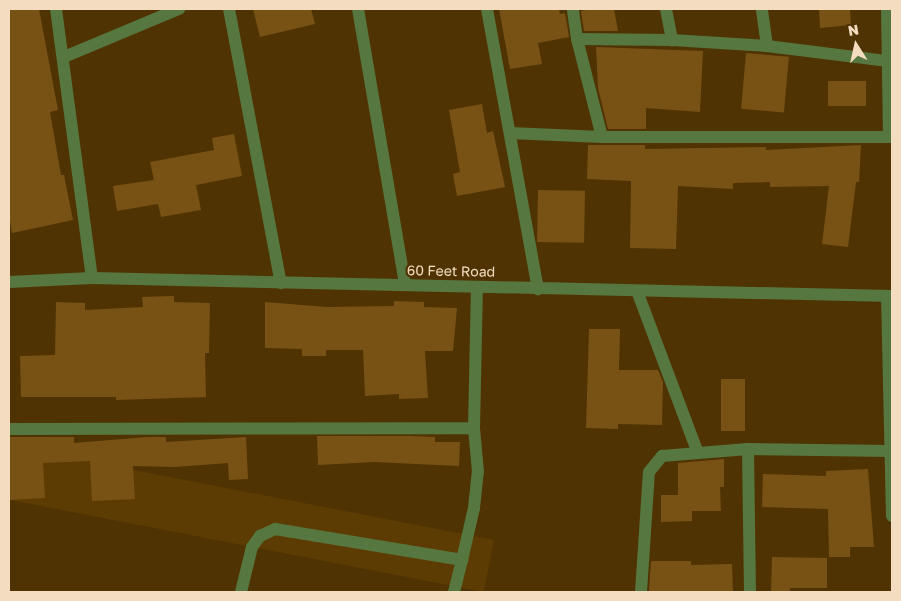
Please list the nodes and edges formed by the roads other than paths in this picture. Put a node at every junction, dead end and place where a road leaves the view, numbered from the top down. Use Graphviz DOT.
graph roads {
  1 [pos="56,9"];
  2 [pos="178,9"];
  3 [pos="229,9"];
  4 [pos="358,9"];
  5 [pos="487,9"];
  6 [pos="573,9"];
  7 [pos="666,9"];
  8 [pos="762,9"];
  9 [pos="887,9"];
  10 [pos="577,38"];
  11 [pos="672,40"];
  12 [pos="768,46"];
  13 [pos="64,57"];
  14 [pos="888,61"];
  15 [pos="510,133"];
  16 [pos="602,136"];
  17 [pos="891,137"];
  18 [pos="92,278"];
  19 [pos="9,282"];
  20 [pos="281,282"];
  21 [pos="405,285"];
  22 [pos="477,287"];
  23 [pos="538,288"];
  24 [pos="637,291"];
  25 [pos="889,296"];
  26 [pos="474,428"];
  27 [pos="9,429"];
  28 [pos="748,449"];
  29 [pos="890,451"];
  30 [pos="698,453"];
  31 [pos="892,466"];
  32 [pos="892,516"];
  33 [pos="462,560"];
  34 [pos="241,592"];
  35 [pos="454,592"];
  36 [pos="641,592"];
  37 [pos="750,592"];
  1 -- 13 [label="street"];
  2 -- 13 [label="street"];
  3 -- 20 [label="street"];
  4 -- 21 [label="street"];
  5 -- 15 [label="street"];
  6 -- 10 [label="street"];
  7 -- 11 [label="street"];
  8 -- 12 [label="street"];
  9 -- 14 [label="street"];
  10 -- 11 [label="street"];
  10 -- 16 [label="street"];
  11 -- 12 [label="street"];
  12 -- 14 [label="street"];
  13 -- 18 [label="street"];
  14 -- 17 [label="street"];
  15 -- 16 [label="street"];
  15 -- 23 [label="street"];
  16 -- 17 [label="street"];
  18 -- 19 [label="street, 60 Feet Road"];
  18 -- 20 [label="street, 60 Feet Road"];
  20 -- 21 [label="street, 60 Feet Road"];
  21 -- 22 [label="street, 60 Feet Road"];
  22 -- 23 [label="street, 60 Feet Road"];
  22 -- 26 [label="street"];
  23 -- 24 [label="street, 60 Feet Road"];
  24 -- 25 [label="street, 60 Feet Road"];
  24 -- 30 [label="street"];
  25 -- 29 [label="street"];
  26 -- 27 [label="street"];
  26 -- 33 [label="street"];
  28 -- 29 [label="street"];
  28 -- 30 [label="street"];
  28 -- 37 [label="street"];
  29 -- 31 [label="street"];
  30 -- 36 [label="street"];
  31 -- 32 [label="street"];
  33 -- 34 [label="street"];
  33 -- 35 [label="street"];
}
